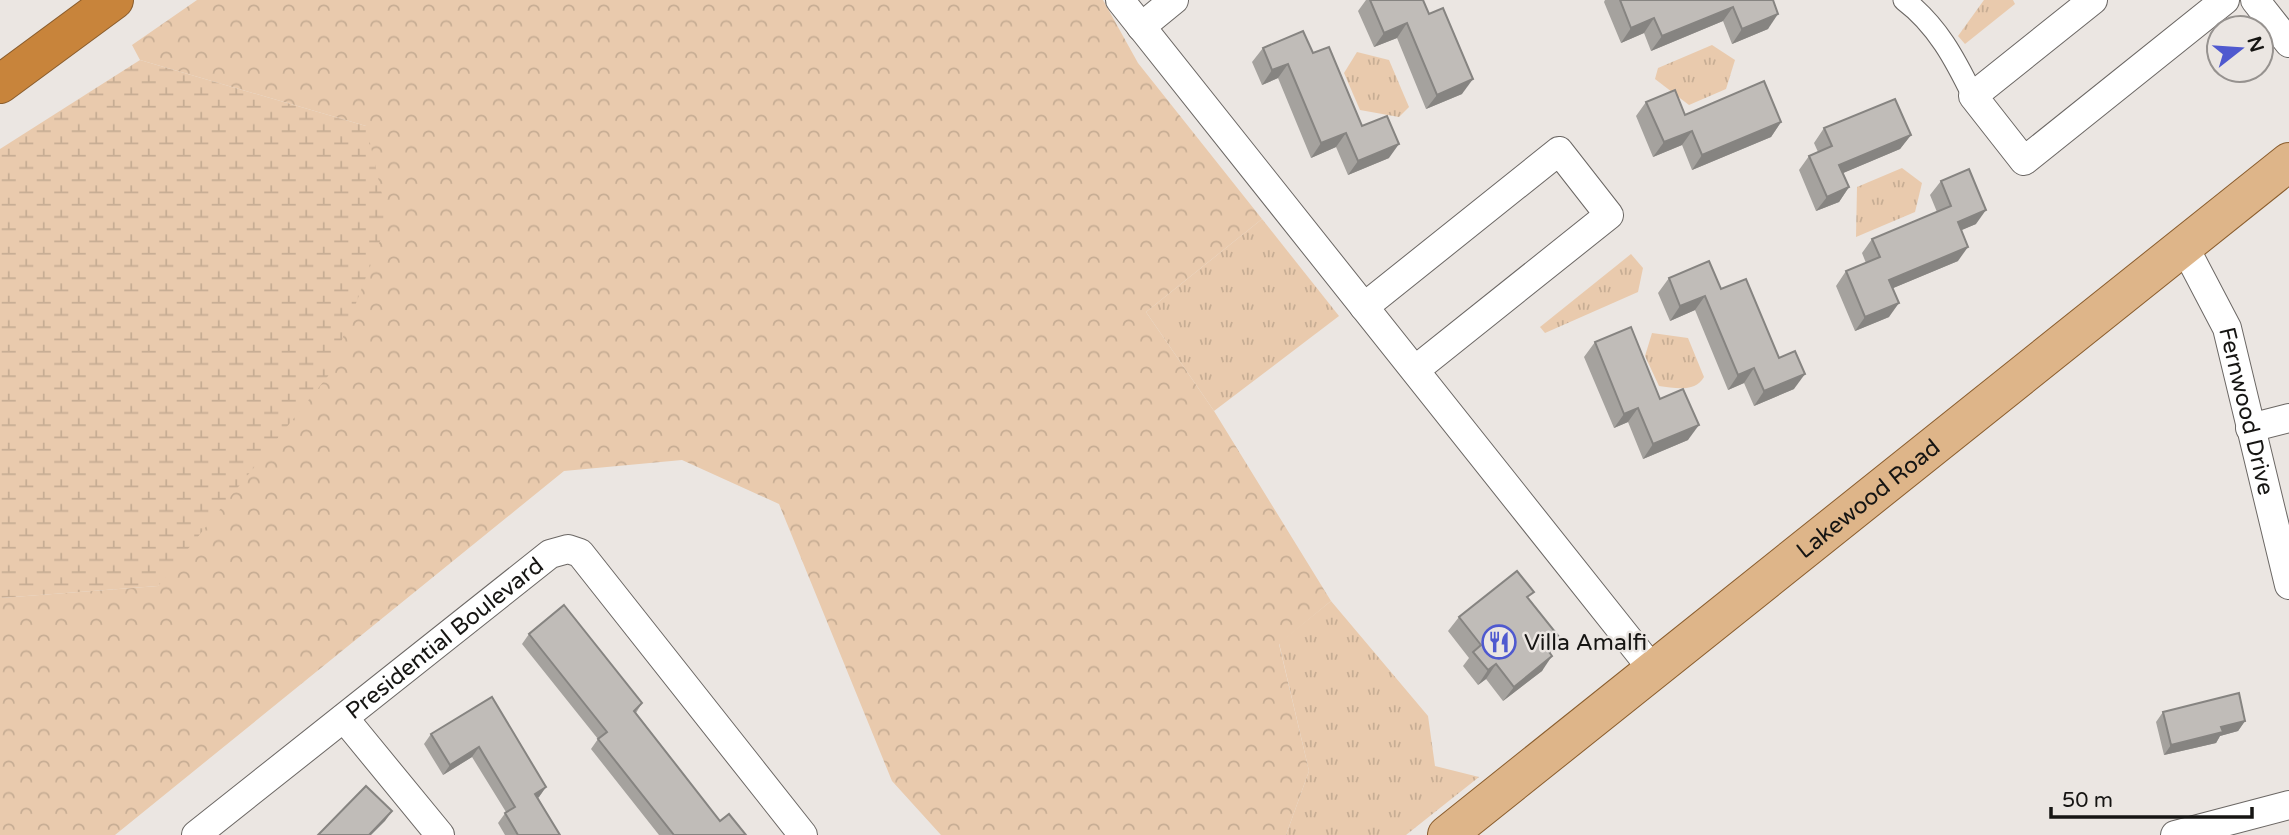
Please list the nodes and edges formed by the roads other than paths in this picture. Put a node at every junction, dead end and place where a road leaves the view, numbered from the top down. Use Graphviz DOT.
graph roads {
  1 [pos="90,0"];
  2 [pos="114,0"];
  3 [pos="1120,0"];
  4 [pos="1174,0"];
  5 [pos="1904,0"];
  6 [pos="2093,0"];
  7 [pos="2225,0"];
  8 [pos="2255,0"];
  9 [pos="1141,27"];
  10 [pos="2289,43"];
  11 [pos="0,60"];
  12 [pos="0,84"];
  13 [pos="1973,96"];
  14 [pos="2289,162"];
  15 [pos="2184,246"];
  16 [pos="1364,307"];
  17 [pos="1415,370"];
  18 [pos="2289,418"];
  19 [pos="2250,428"];
  20 [pos="2289,585"];
  21 [pos="1653,670"];
  22 [pos="344,718"];
  23 [pos="2289,805"];
  24 [pos="196,835"];
  25 [pos="440,835"];
  26 [pos="803,835"];
  27 [pos="1447,835"];
  28 [pos="2175,835"];
  1 -- 11 [label="highway"];
  2 -- 12 [label="highway"];
  3 -- 9 [label="street"];
  4 -- 9 [label="street"];
  5 -- 13 [label="street"];
  6 -- 13 [label="street"];
  7 -- 13 [label="street"];
  8 -- 10 [label="street"];
  9 -- 16 [label="street"];
  14 -- 15 [label="main road, Lakewood Road"];
  15 -- 19 [label="street, Fernwood Drive"];
  15 -- 21 [label="main road, Lakewood Road"];
  16 -- 17 [label="street"];
  16 -- 17 [label="street"];
  17 -- 21 [label="street"];
  18 -- 19 [label="street"];
  19 -- 20 [label="street, Fernwood Drive"];
  21 -- 27 [label="main road, Lakewood Road"];
  22 -- 24 [label="street, Presidential Boulevard"];
  22 -- 25 [label="street"];
  22 -- 26 [label="street, Presidential Boulevard"];
  23 -- 28 [label="street"];
}
